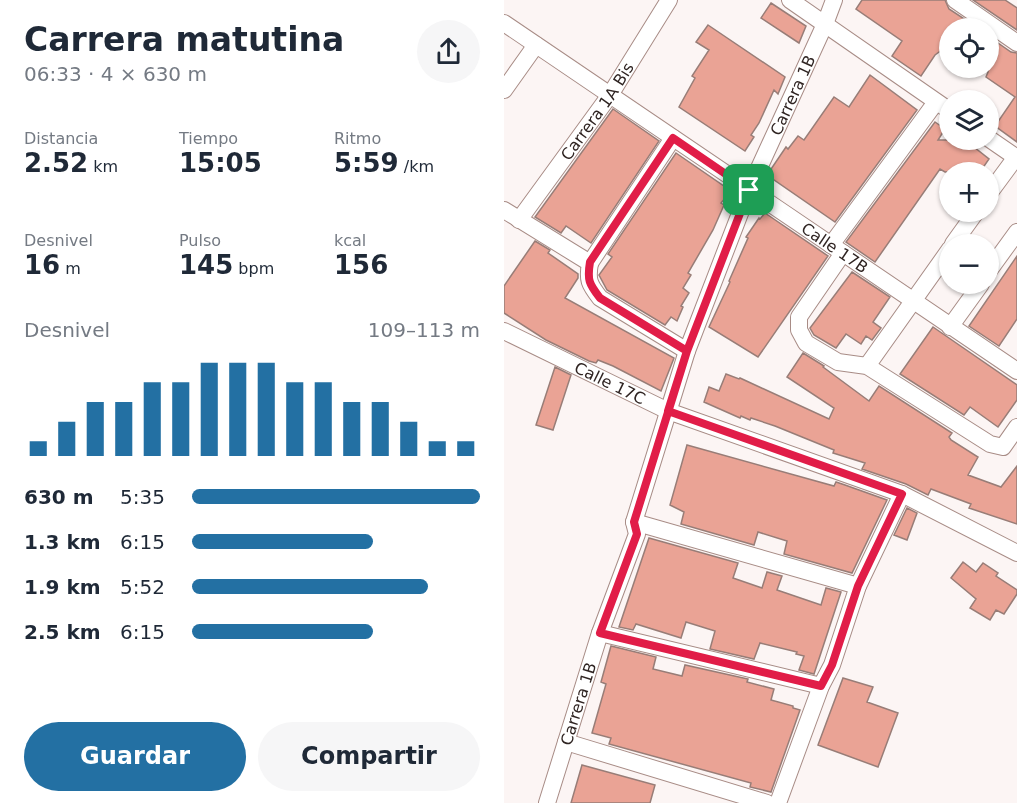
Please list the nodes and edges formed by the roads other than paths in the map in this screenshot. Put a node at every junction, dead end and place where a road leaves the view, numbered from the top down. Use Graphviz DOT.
graph roads {
  1 [pos="669,0"];
  2 [pos="790,0"];
  3 [pos="834,0"];
  4 [pos="955,0"];
  5 [pos="504,23"];
  6 [pos="825,24"];
  7 [pos="1017,43"];
  8 [pos="536,45"];
  9 [pos="504,90"];
  10 [pos="610,95"];
  11 [pos="939,103"];
  12 [pos="939,111"];
  13 [pos="673,138"];
  14 [pos="999,145"];
  15 [pos="1016,157"];
  16 [pos="999,180"];
  17 [pos="749,190"];
  18 [pos="504,210"];
  19 [pos="519,220"];
  20 [pos="1017,232"];
  21 [pos="837,249"];
  22 [pos="999,257"];
  23 [pos="590,262"];
  24 [pos="939,264"];
  25 [pos="974,294"];
  26 [pos="912,301"];
  27 [pos="950,327"];
  28 [pos="504,331"];
  29 [pos="687,351"];
  30 [pos="867,366"];
  31 [pos="1017,371"];
  32 [pos="668,411"];
  33 [pos="1017,427"];
  34 [pos="902,494"];
  35 [pos="634,522"];
  36 [pos="1017,553"];
  37 [pos="858,586"];
  38 [pos="600,633"];
  39 [pos="821,686"];
  40 [pos="566,742"];
  41 [pos="547,803"];
  42 [pos="766,803"];
  43 [pos="778,803"];
  1 -- 10 [label="street, Carrera 1A Bis"];
  2 -- 6 [label="street"];
  3 -- 6 [label="street, Carrera 1B"];
  4 -- 7 [label="street"];
  5 -- 8 [label="street, Calle 17B"];
  6 -- 11 [label="street"];
  6 -- 17 [label="street, Carrera 1B"];
  8 -- 9 [label="street"];
  8 -- 10 [label="street, Calle 17B"];
  10 -- 13 [label="street, Calle 17B"];
  10 -- 19 [label="street, Carrera 1A Bis"];
  12 -- 21 [label="street"];
  13 -- 17 [label="street, Calle 17B"];
  13 -- 23 [label="street"];
  14 -- 15 [label="street"];
  15 -- 16 [label="street"];
  17 -- 21 [label="street, Calle 17B"];
  17 -- 29 [label="street, Carrera 1B"];
  18 -- 19 [label="street"];
  19 -- 23 [label="street"];
  20 -- 22 [label="street"];
  21 -- 26 [label="street, Calle 17B"];
  21 -- 30 [label="street"];
  23 -- 29 [label="street"];
  24 -- 26 [label="street"];
  25 -- 27 [label="street"];
  26 -- 27 [label="street, Calle 17B"];
  26 -- 30 [label="street"];
  27 -- 31 [label="street, Calle 17B"];
  28 -- 32 [label="street, Calle 17C"];
  29 -- 32 [label="street, Carrera 1B"];
  30 -- 33 [label="street"];
  32 -- 34 [label="street, Calle 17C"];
  32 -- 35 [label="street, Carrera 1B"];
  34 -- 36 [label="street, Calle 17C"];
  34 -- 37 [label="street"];
  35 -- 37 [label="street"];
  35 -- 38 [label="street, Carrera 1B"];
  37 -- 39 [label="street"];
  38 -- 39 [label="street"];
  38 -- 40 [label="street, Carrera 1B"];
  39 -- 43 [label="street"];
  40 -- 41 [label="street, Carrera 1B"];
  40 -- 42 [label="street"];
}
